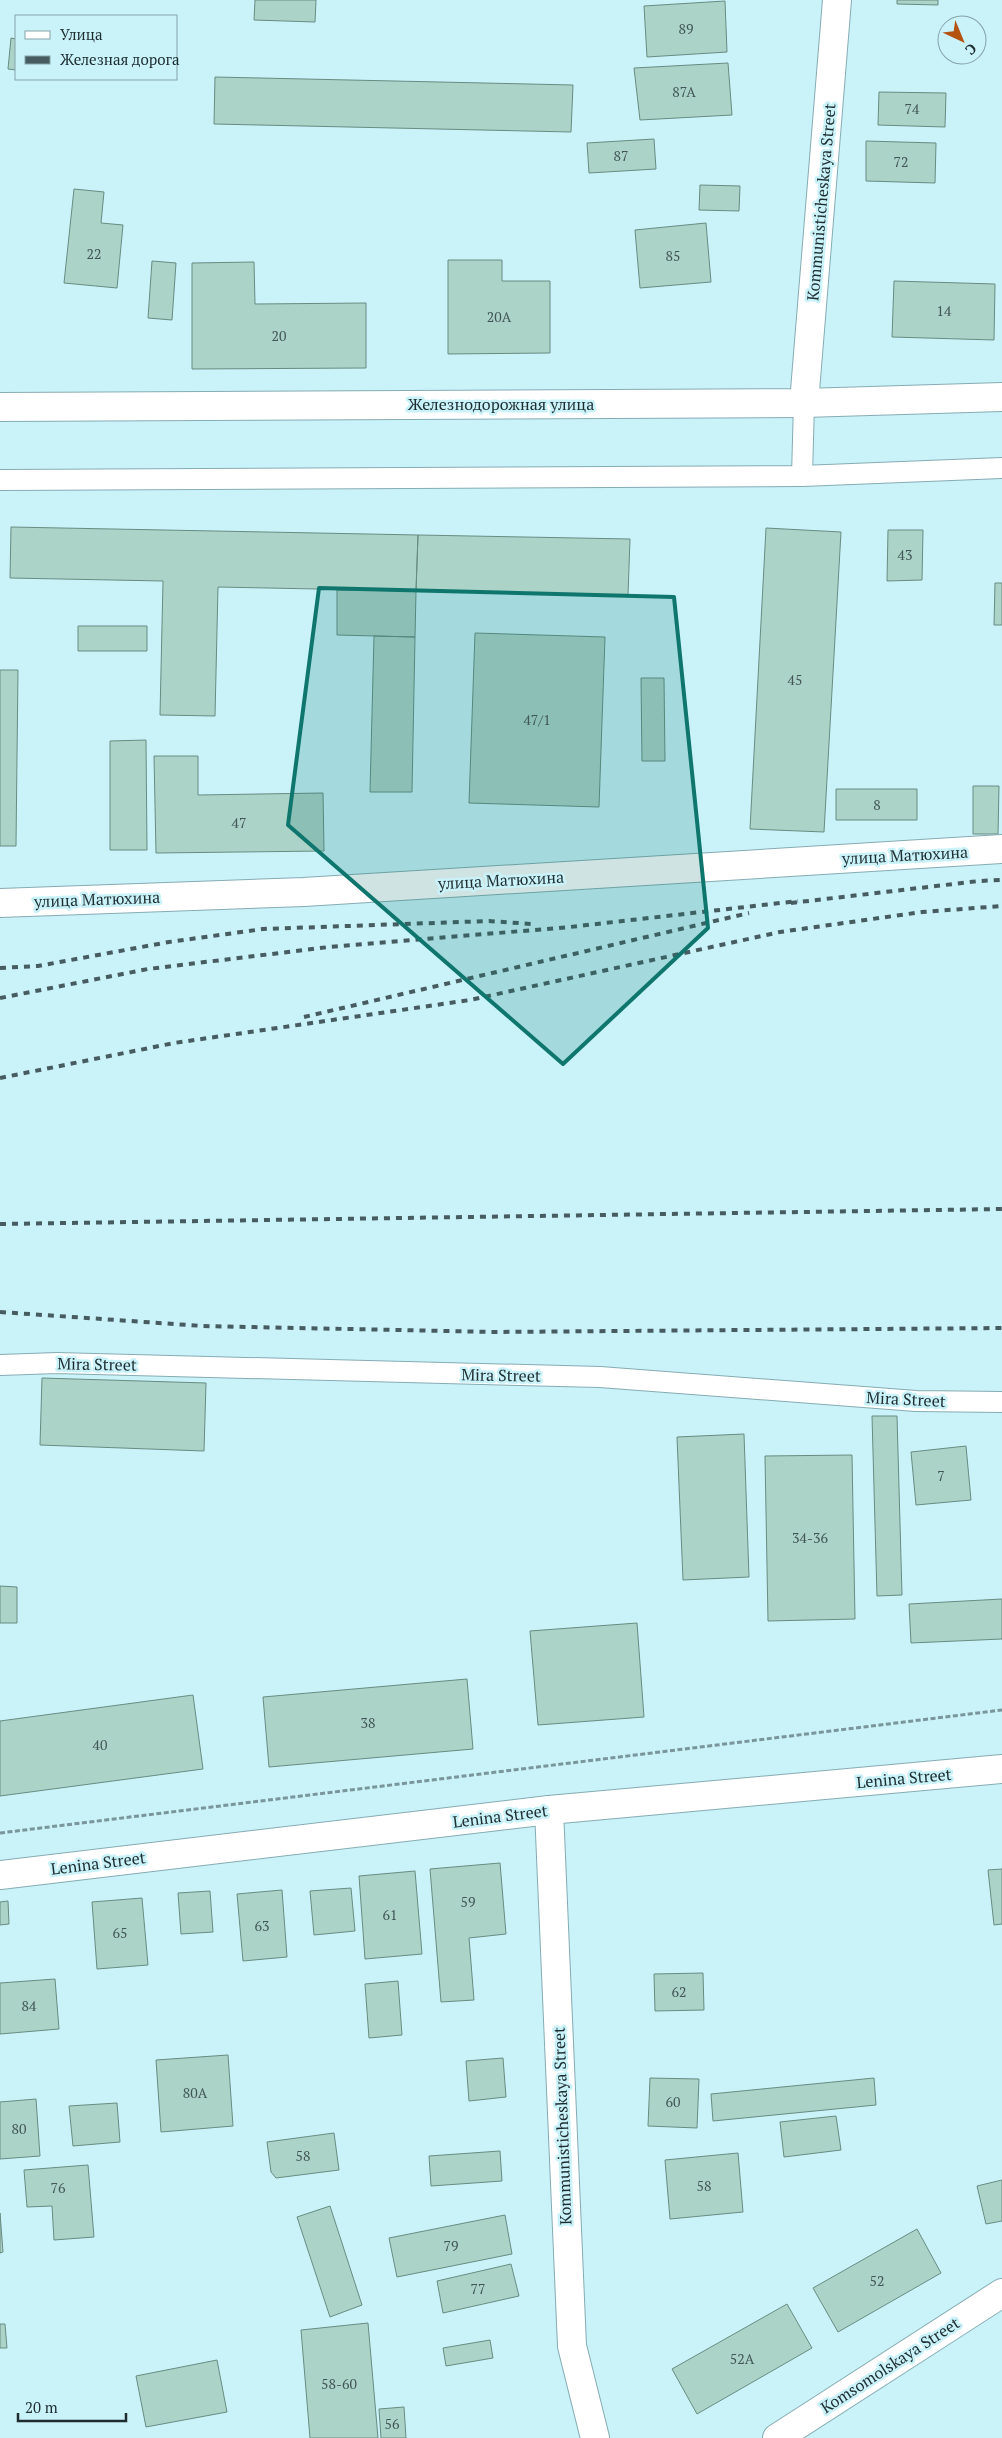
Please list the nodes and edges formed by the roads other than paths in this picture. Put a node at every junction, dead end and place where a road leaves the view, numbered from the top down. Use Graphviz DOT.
graph roads {
  1 [pos="837,0"];
  2 [pos="1002,397"];
  3 [pos="804,403"];
  4 [pos="0,407"];
  5 [pos="1002,468"];
  6 [pos="802,476"];
  7 [pos="0,480"];
  8 [pos="1002,849"];
  9 [pos="0,903"];
  10 [pos="0,1365"];
  11 [pos="1002,1402"];
  12 [pos="1002,1769"];
  13 [pos="549,1810"];
  14 [pos="0,1875"];
  15 [pos="1002,2293"];
  16 [pos="595,2438"];
  17 [pos="777,2438"];
  1 -- 3 [label="street, Kommunisticheskaya Street"];
  2 -- 3 [label="street, Железнодорожная улица"];
  3 -- 4 [label="street, Железнодорожная улица"];
  3 -- 6 [label="lane"];
  5 -- 6 [label="lane"];
  6 -- 7 [label="lane"];
  8 -- 9 [label="street, улица Матюхина"];
  10 -- 11 [label="lane, Mira Street"];
  12 -- 13 [label="street, Lenina Street"];
  13 -- 14 [label="street, Lenina Street"];
  13 -- 16 [label="street, Kommunisticheskaya Street"];
  15 -- 17 [label="street, Komsomolskaya Street"];
}
